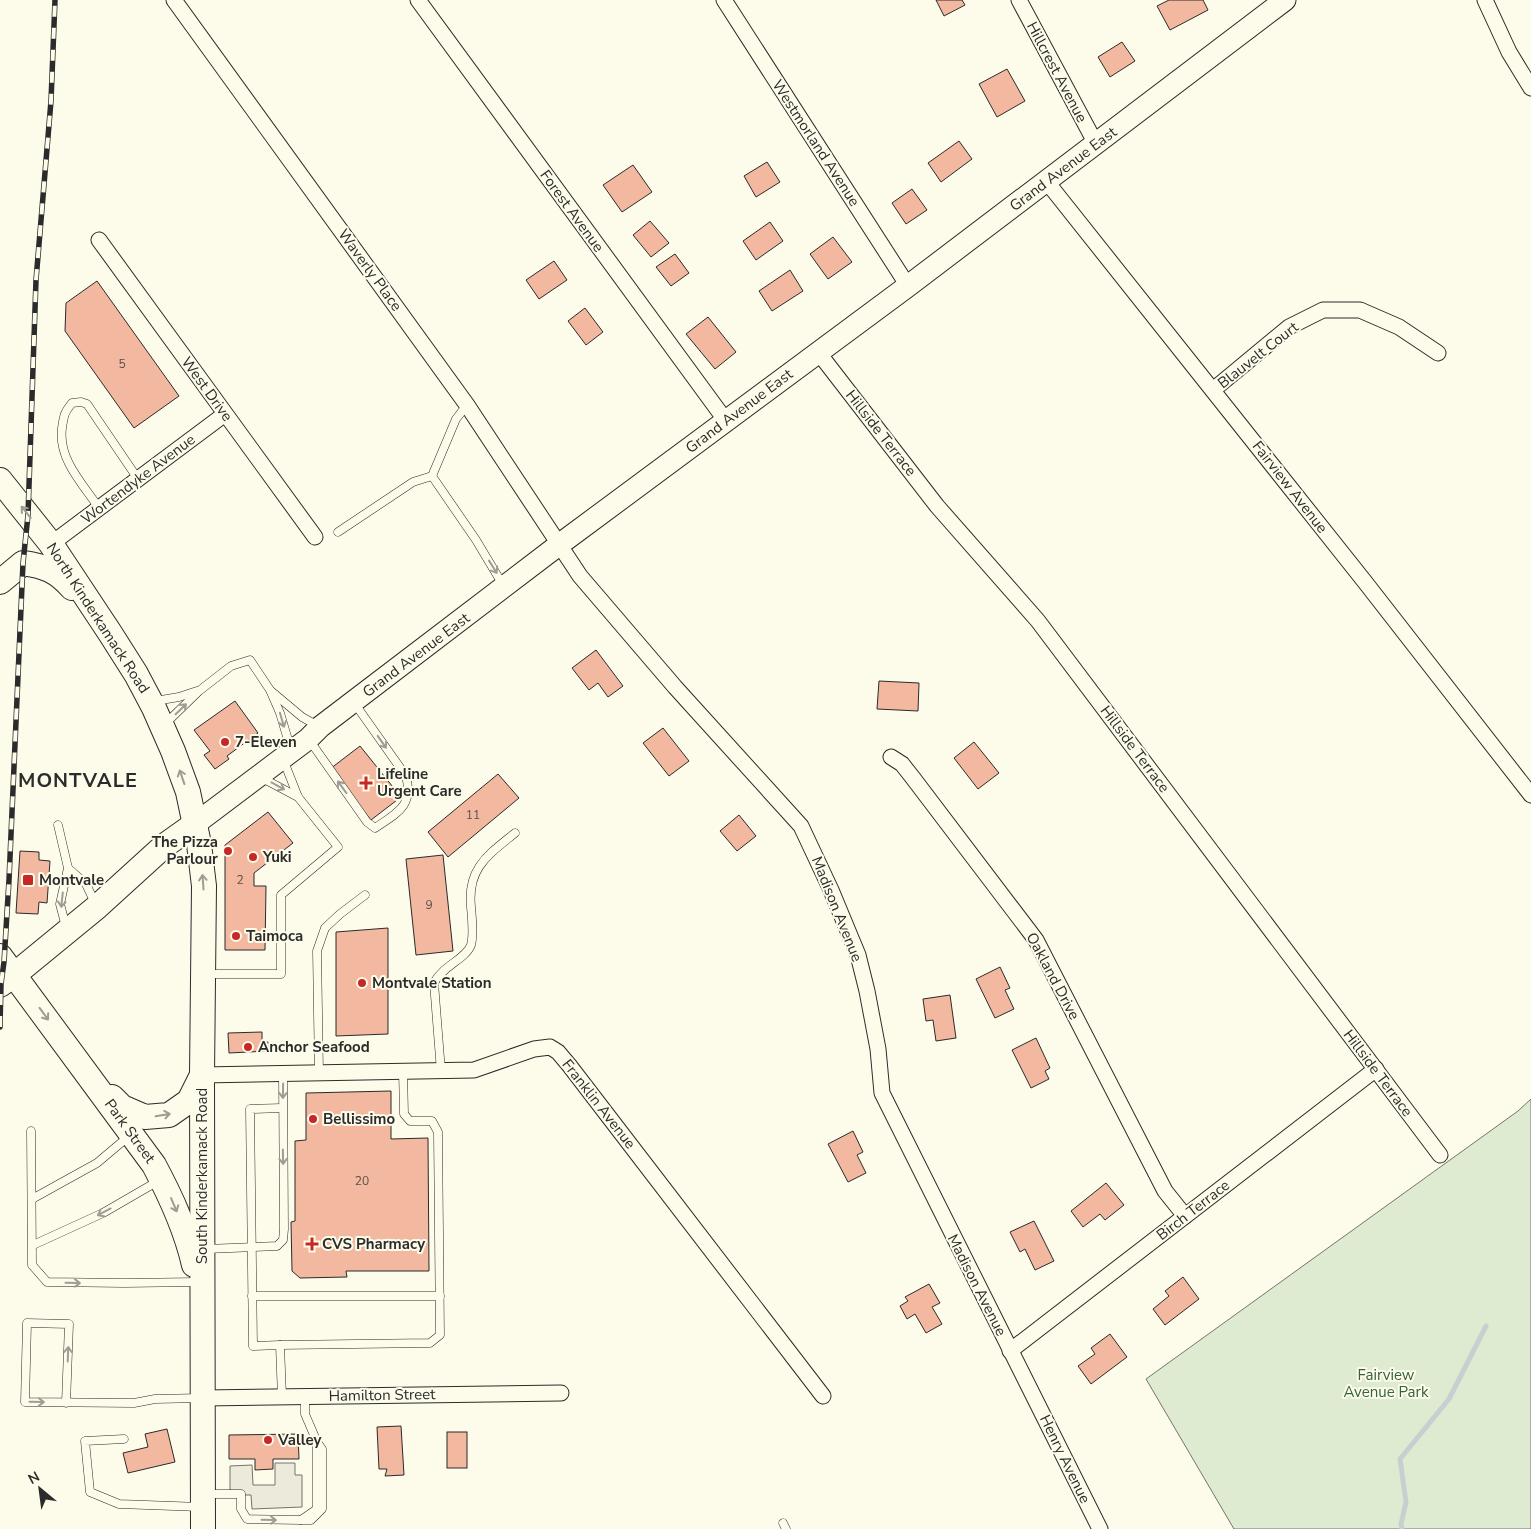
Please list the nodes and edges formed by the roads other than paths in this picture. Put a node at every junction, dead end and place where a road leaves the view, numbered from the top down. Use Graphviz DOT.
graph roads {
  1 [pos="174,0"];
  2 [pos="418,0"];
  3 [pos="724,0"];
  4 [pos="1019,0"];
  5 [pos="1285,0"];
  6 [pos="1485,0"];
  7 [pos="1531,88"];
  8 [pos="1096,144"];
  9 [pos="1046,182"];
  10 [pos="98,240"];
  11 [pos="908,286"];
  12 [pos="818,352"];
  13 [pos="1438,353"];
  14 [pos="1213,390"];
  15 [pos="467,405"];
  16 [pos="225,414"];
  17 [pos="726,421"];
  18 [pos="432,476"];
  19 [pos="138,479"];
  20 [pos="0,480"];
  21 [pos="99,508"];
  22 [pos="338,532"];
  23 [pos="315,537"];
  24 [pos="51,544"];
  25 [pos="560,544"];
  26 [pos="23,563"];
  27 [pos="0,582"];
  28 [pos="504,588"];
  29 [pos="110,633"];
  30 [pos="270,690"];
  31 [pos="199,691"];
  32 [pos="151,702"];
  33 [pos="354,702"];
  34 [pos="163,727"];
  35 [pos="314,733"];
  36 [pos="287,755"];
  37 [pos="891,757"];
  38 [pos="258,775"];
  39 [pos="1531,795"];
  40 [pos="298,797"];
  41 [pos="194,824"];
  42 [pos="58,825"];
  43 [pos="516,833"];
  44 [pos="68,868"];
  45 [pos="365,895"];
  46 [pos="97,907"];
  47 [pos="68,931"];
  48 [pos="0,956"];
  49 [pos="203,974"];
  50 [pos="7,980"];
  51 [pos="1376,1069"];
  52 [pos="403,1071"];
  53 [pos="441,1071"];
  54 [pos="319,1073"];
  55 [pos="283,1074"];
  56 [pos="202,1075"];
  57 [pos="92,1079"];
  58 [pos="282,1108"];
  59 [pos="32,1131"];
  60 [pos="132,1133"];
  61 [pos="1440,1156"];
  62 [pos="162,1179"];
  63 [pos="32,1199"];
  64 [pos="1185,1216"];
  65 [pos="33,1245"];
  66 [pos="250,1247"];
  67 [pos="202,1250"];
  68 [pos="198,1282"];
  69 [pos="252,1296"];
  70 [pos="440,1296"];
  71 [pos="202,1308"];
  72 [pos="280,1345"];
  73 [pos="1010,1351"];
  74 [pos="1030,1389"];
  75 [pos="561,1393"];
  76 [pos="306,1396"];
  77 [pos="823,1396"];
  78 [pos="282,1397"];
  79 [pos="203,1398"];
  80 [pos="66,1403"];
  81 [pos="124,1439"];
  82 [pos="203,1510"];
  83 [pos="1100,1529"];
  1 -- 15 [label="street, Waverly Place"];
  2 -- 17 [label="street, Forest Avenue"];
  3 -- 11 [label="street, Westmorland Avenue"];
  4 -- 8 [label="street, Hillcrest Avenue"];
  5 -- 8 [label="main road, Grand Avenue East"];
  6 -- 7 [label="street"];
  8 -- 9 [label="main road, Grand Avenue East"];
  9 -- 11 [label="main road, Grand Avenue East"];
  9 -- 14 [label="street, Fairview Avenue"];
  10 -- 16 [label="street, West Drive"];
  11 -- 12 [label="main road, Grand Avenue East"];
  12 -- 17 [label="main road, Grand Avenue East"];
  12 -- 51 [label="street, Hillside Terrace"];
  13 -- 14 [label="street, Blauvelt Court"];
  14 -- 39 [label="street, Fairview Avenue"];
  15 -- 18 [label="lane"];
  15 -- 25 [label="street, Waverly Place"];
  16 -- 19 [label="street, Wortendyke Avenue"];
  16 -- 23 [label="street, West Drive"];
  17 -- 25 [label="main road, Grand Avenue East"];
  18 -- 22 [label="lane"];
  18 -- 28 [label="lane, one-way"];
  19 -- 21 [label="street, Wortendyke Avenue"];
  19 -- 21 [label="lane"];
  24 -- 20 [label="main road, North Kinderkamack Road, one-way"];
  21 -- 24 [label="street, Wortendyke Avenue"];
  24 -- 26 [label="main road"];
  24 -- 29 [label="main road, North Kinderkamack Road"];
  25 -- 28 [label="main road, Grand Avenue East"];
  25 -- 73 [label="street, Madison Avenue"];
  26 -- 27 [label="main road"];
  26 -- 29 [label="main road"];
  28 -- 33 [label="main road, Grand Avenue East"];
  29 -- 32 [label="main road, North Kinderkamack Road"];
  30 -- 31 [label="lane"];
  30 -- 35 [label="lane"];
  30 -- 36 [label="lane, one-way"];
  31 -- 32 [label="lane"];
  34 -- 31 [label="lane, one-way"];
  32 -- 34 [label="main road, North Kinderkamack Road"];
  33 -- 35 [label="main road, Grand Avenue East"];
  33 -- 35 [label="lane, one-way"];
  41 -- 34 [label="main road, North Kinderkamack Road, one-way"];
  35 -- 36 [label="main road, Grand Avenue East"];
  36 -- 38 [label="main road, Grand Avenue East"];
  36 -- 40 [label="lane"];
  37 -- 64 [label="street, Oakland Drive"];
  38 -- 40 [label="lane, one-way"];
  38 -- 41 [label="main road, Grand Avenue East"];
  40 -- 49 [label="lane"];
  41 -- 46 [label="main road"];
  49 -- 41 [label="main road, South Kinderkamack Road, one-way"];
  42 -- 44 [label="lane"];
  43 -- 53 [label="lane"];
  44 -- 46 [label="lane"];
  44 -- 47 [label="lane, one-way"];
  45 -- 54 [label="lane"];
  46 -- 47 [label="main road"];
  47 -- 50 [label="main road"];
  48 -- 50 [label="main road, Park Street"];
  49 -- 56 [label="main road, South Kinderkamack Road"];
  50 -- 57 [label="main road, Park Street, one-way"];
  51 -- 61 [label="street, Hillside Terrace"];
  51 -- 64 [label="street, Birch Terrace"];
  52 -- 53 [label="street, Franklin Avenue"];
  52 -- 54 [label="street, Franklin Avenue"];
  52 -- 70 [label="lane"];
  53 -- 77 [label="street, Franklin Avenue"];
  54 -- 55 [label="street, Franklin Avenue"];
  55 -- 56 [label="street, Franklin Avenue"];
  55 -- 58 [label="lane, one-way"];
  57 -- 56 [label="main road, one-way"];
  56 -- 67 [label="main road, South Kinderkamack Road"];
  57 -- 60 [label="main road, Park Street"];
  58 -- 66 [label="lane, one-way"];
  58 -- 66 [label="lane"];
  59 -- 63 [label="lane"];
  60 -- 62 [label="main road, Park Street"];
  60 -- 63 [label="lane"];
  62 -- 65 [label="lane, one-way"];
  62 -- 68 [label="main road, Park Street, one-way"];
  63 -- 65 [label="lane"];
  64 -- 73 [label="street, Birch Terrace"];
  65 -- 68 [label="lane, one-way"];
  66 -- 67 [label="lane"];
  66 -- 69 [label="lane"];
  67 -- 71 [label="main road, South Kinderkamack Road"];
  68 -- 71 [label="main road, Park Street"];
  69 -- 70 [label="lane"];
  69 -- 72 [label="lane"];
  70 -- 72 [label="lane"];
  71 -- 79 [label="main road, South Kinderkamack Road"];
  72 -- 78 [label="lane"];
  73 -- 74 [label="street, Madison Avenue"];
  74 -- 83 [label="street, Henry Avenue"];
  75 -- 76 [label="street, Hamilton Street"];
  76 -- 78 [label="street, Hamilton Street"];
  82 -- 76 [label="lane, one-way"];
  78 -- 79 [label="street, Hamilton Street"];
  79 -- 80 [label="lane"];
  79 -- 82 [label="main road, South Kinderkamack Road"];
  80 -- 80 [label="lane, one-way"];
  81 -- 82 [label="lane"];
}
